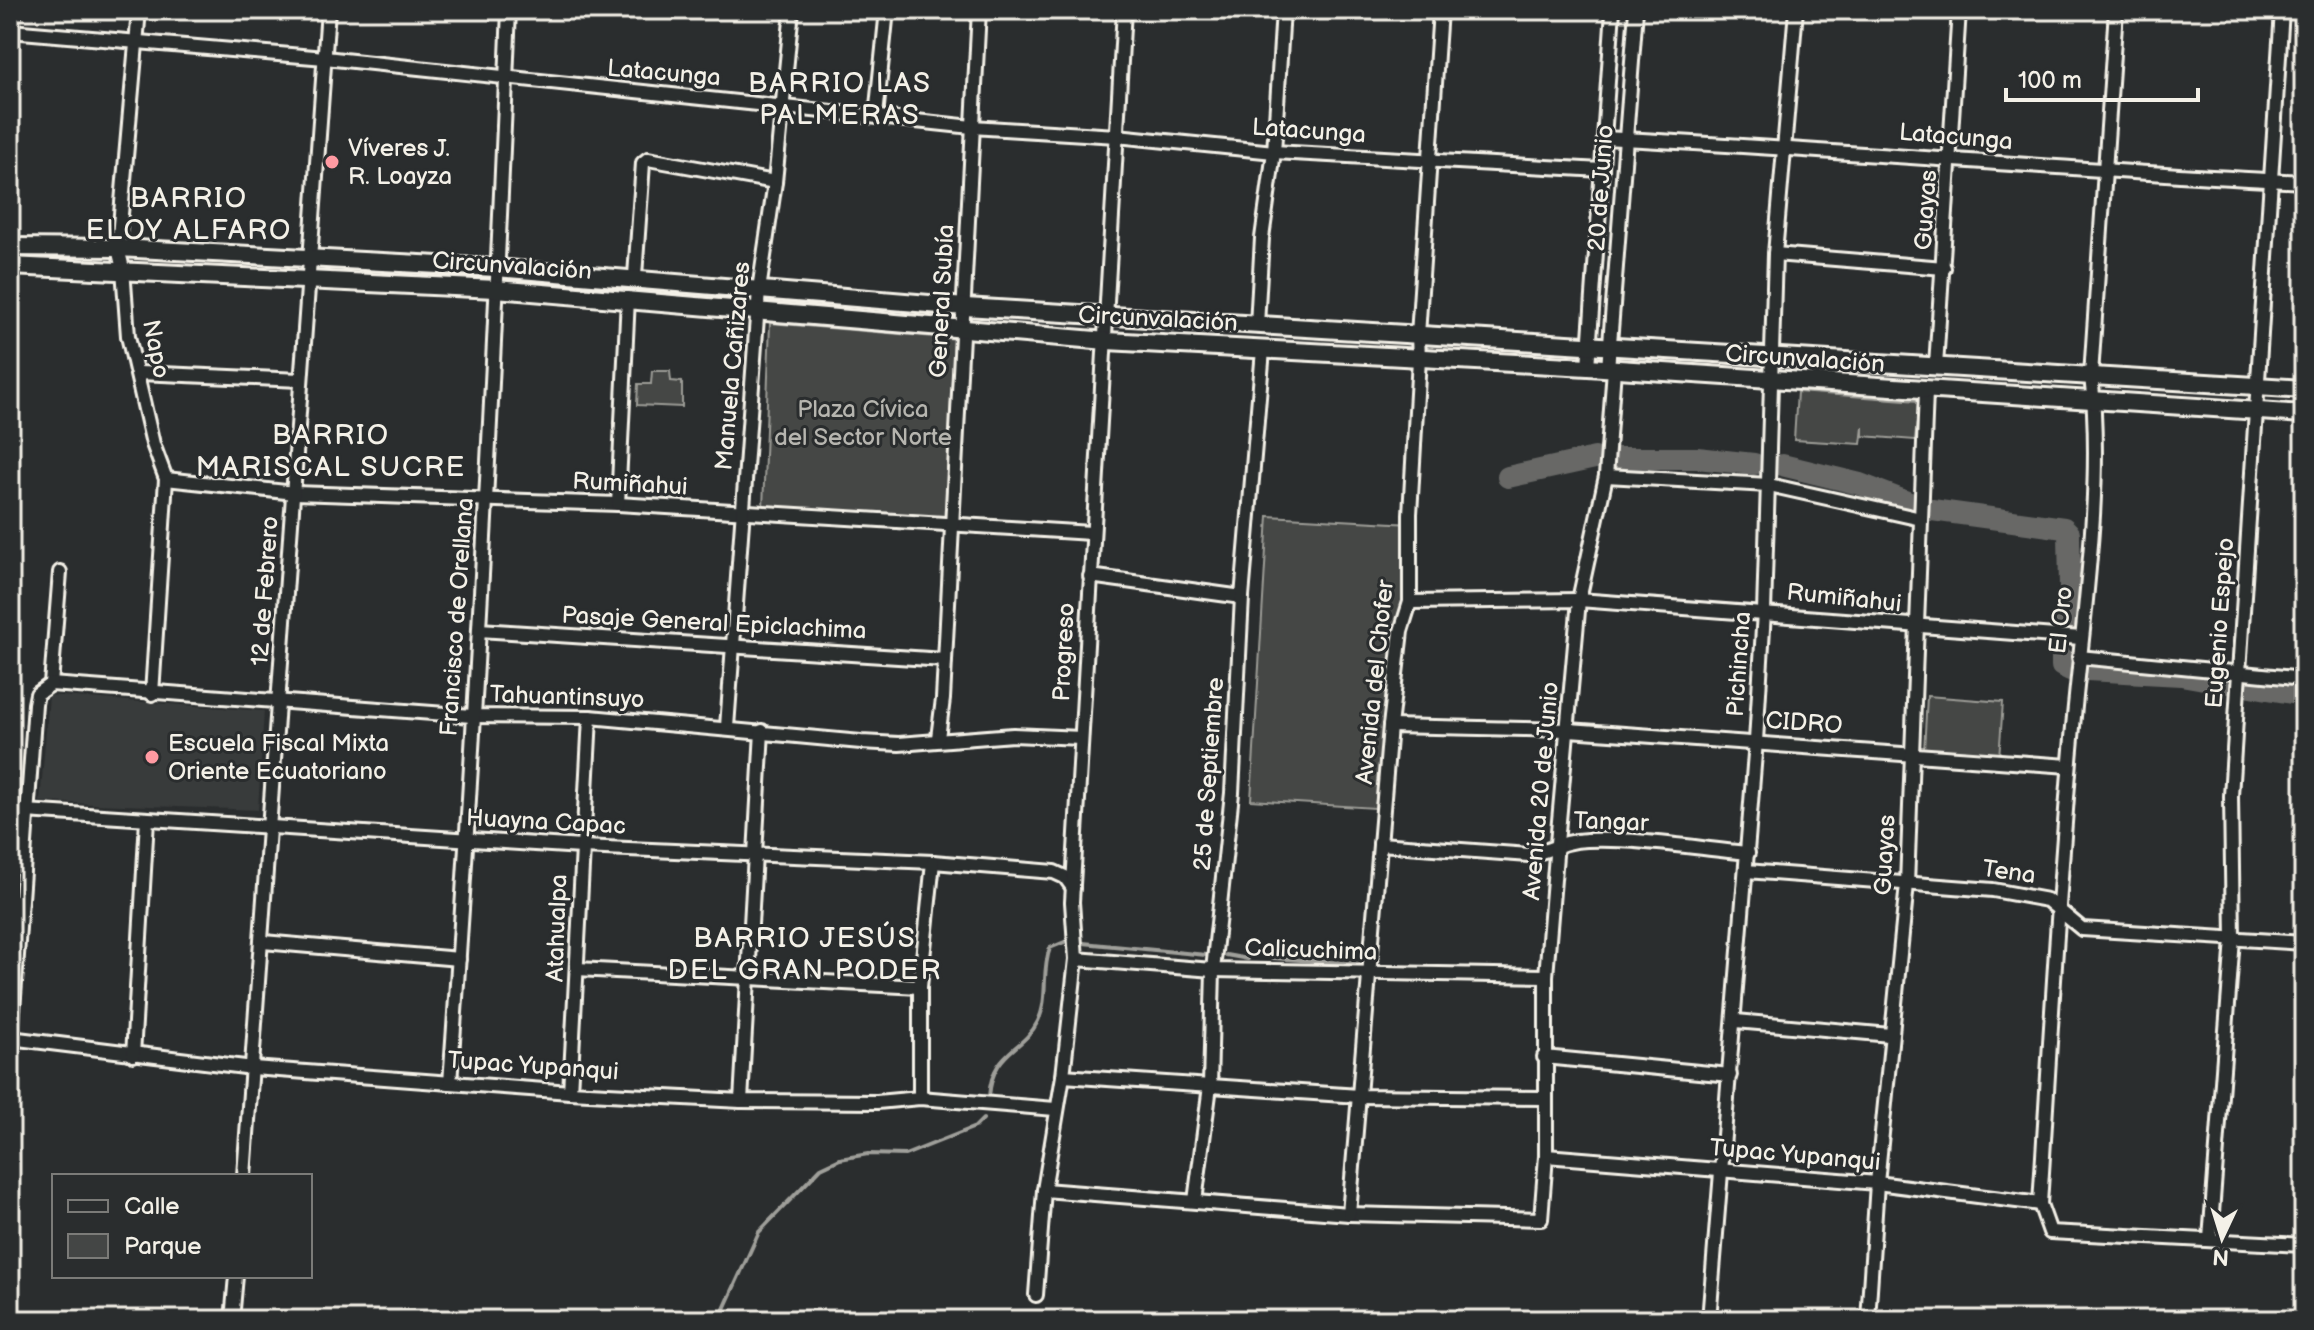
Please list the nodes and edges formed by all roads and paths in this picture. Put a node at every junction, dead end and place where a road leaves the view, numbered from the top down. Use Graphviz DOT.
graph roads {
  1 [pos="14,10"];
  2 [pos="139,10"];
  3 [pos="328,10"];
  4 [pos="509,10"];
  5 [pos="792,10"];
  6 [pos="887,10"];
  7 [pos="979,10"];
  8 [pos="1124,10"];
  9 [pos="1283,10"];
  10 [pos="1440,10"];
  11 [pos="1613,10"];
  12 [pos="1636,10"];
  13 [pos="1796,10"];
  14 [pos="1959,10"];
  15 [pos="2116,10"];
  16 [pos="2282,10"];
  17 [pos="11,32"];
  18 [pos="136,42"];
  19 [pos="10,52"];
  20 [pos="325,58"];
  21 [pos="506,80"];
  22 [pos="782,106"];
  23 [pos="876,116"];
  24 [pos="972,127"];
  25 [pos="1117,136"];
  26 [pos="1604,138"];
  27 [pos="1627,139"];
  28 [pos="1786,147"];
  29 [pos="1274,152"];
  30 [pos="1952,158"];
  31 [pos="1430,162"];
  32 [pos="1602,170"];
  33 [pos="2105,173"];
  34 [pos="2274,181"];
  35 [pos="775,182"];
  36 [pos="2304,182"];
  37 [pos="10,247"];
  38 [pos="118,248"];
  39 [pos="1775,254"];
  40 [pos="310,256"];
  41 [pos="10,266"];
  42 [pos="496,268"];
  43 [pos="1944,268"];
  44 [pos="123,269"];
  45 [pos="635,276"];
  46 [pos="308,278"];
  47 [pos="496,289"];
  48 [pos="759,290"];
  49 [pos="628,298"];
  50 [pos="965,307"];
  51 [pos="757,311"];
  52 [pos="1108,316"];
  53 [pos="1257,325"];
  54 [pos="964,330"];
  55 [pos="1418,335"];
  56 [pos="1107,341"];
  57 [pos="1590,347"];
  58 [pos="1611,348"];
  59 [pos="1263,350"];
  60 [pos="1771,356"];
  61 [pos="1419,359"];
  62 [pos="1936,366"];
  63 [pos="1588,367"];
  64 [pos="1611,369"];
  65 [pos="139,373"];
  66 [pos="2091,375"];
  67 [pos="300,380"];
  68 [pos="1771,380"];
  69 [pos="2256,387"];
  70 [pos="2304,389"];
  71 [pos="1926,391"];
  72 [pos="2094,401"];
  73 [pos="2257,411"];
  74 [pos="2304,414"];
  75 [pos="1606,476"];
  76 [pos="166,479"];
  77 [pos="1769,485"];
  78 [pos="295,493"];
  79 [pos="487,500"];
  80 [pos="618,504"];
  81 [pos="744,512"];
  82 [pos="1921,519"];
  83 [pos="952,524"];
  84 [pos="1091,533"];
  85 [pos="60,572"];
  86 [pos="1090,576"];
  87 [pos="1242,597"];
  88 [pos="1579,600"];
  89 [pos="1410,602"];
  90 [pos="1764,612"];
  91 [pos="1918,627"];
  92 [pos="479,630"];
  93 [pos="2081,638"];
  94 [pos="734,644"];
  95 [pos="2079,657"];
  96 [pos="945,660"];
  97 [pos="2239,674"];
  98 [pos="2304,679"];
  99 [pos="51,684"];
  100 [pos="152,694"];
  101 [pos="279,703"];
  102 [pos="472,716"];
  103 [pos="590,717"];
  104 [pos="1390,726"];
  105 [pos="727,727"];
  106 [pos="1569,730"];
  107 [pos="762,731"];
  108 [pos="938,738"];
  109 [pos="1081,738"];
  110 [pos="1756,741"];
  111 [pos="1913,753"];
  112 [pos="2069,766"];
  113 [pos="10,810"];
  114 [pos="28,811"];
  115 [pos="147,820"];
  116 [pos="270,826"];
  117 [pos="469,840"];
  118 [pos="1557,843"];
  119 [pos="1380,844"];
  120 [pos="582,847"];
  121 [pos="1077,850"];
  122 [pos="1748,853"];
  123 [pos="753,855"];
  124 [pos="933,862"];
  125 [pos="1746,871"];
  126 [pos="1054,872"];
  127 [pos="1907,884"];
  128 [pos="1073,888"];
  129 [pos="2058,909"];
  130 [pos="2233,939"];
  131 [pos="263,942"];
  132 [pos="2304,943"];
  133 [pos="459,959"];
  134 [pos="1076,959"];
  135 [pos="577,969"];
  136 [pos="1213,970"];
  137 [pos="1370,974"];
  138 [pos="1546,976"];
  139 [pos="747,978"];
  140 [pos="920,987"];
  141 [pos="1736,1021"];
  142 [pos="1890,1035"];
  143 [pos="11,1038"];
  144 [pos="133,1055"];
  145 [pos="1544,1057"];
  146 [pos="253,1068"];
  147 [pos="1730,1075"];
  148 [pos="1063,1076"];
  149 [pos="450,1083"];
  150 [pos="1210,1086"];
  151 [pos="570,1092"];
  152 [pos="1359,1096"];
  153 [pos="920,1098"];
  154 [pos="1544,1098"];
  155 [pos="741,1101"];
  156 [pos="1055,1109"];
  157 [pos="1546,1156"];
  158 [pos="1721,1172"];
  159 [pos="244,1174"];
  160 [pos="1877,1183"];
  161 [pos="1044,1190"];
  162 [pos="1195,1201"];
  163 [pos="2040,1204"];
  164 [pos="1349,1214"];
  165 [pos="2210,1239"];
  166 [pos="2304,1245"];
  167 [pos="236,1278"];
  168 [pos="1036,1295"];
  169 [pos="232,1320"];
  170 [pos="1709,1320"];
  171 [pos="1868,1320"];
  1 -- 17 [label="street"];
  2 -- 18 [label="street, Napo"];
  3 -- 20 [label="street, 12 de Febrero"];
  4 -- 21 [label="street, Francisco de Orellana"];
  5 -- 22 [label="street, Manuela Cañizares"];
  6 -- 23 [label="street"];
  7 -- 24 [label="street, General Subía"];
  8 -- 25 [label="street, Progreso"];
  9 -- 29 [label="street"];
  10 -- 31 [label="street, Avenida del Chofer"];
  11 -- 26 [label="street, 20 de Junio"];
  12 -- 27 [label="street, 20 de Junio"];
  13 -- 28 [label="street, Pichincha"];
  14 -- 30 [label="street, Guayas"];
  15 -- 33 [label="street, El Oro"];
  16 -- 34 [label="street, Eugenio Espejo"];
  17 -- 18 [label="street, Latacunga"];
  17 -- 19 [label="street"];
  18 -- 20 [label="street, Latacunga"];
  18 -- 38 [label="street, Napo"];
  20 -- 21 [label="street, Latacunga"];
  20 -- 40 [label="street, 12 de Febrero"];
  21 -- 22 [label="street, Latacunga"];
  21 -- 42 [label="street, Francisco de Orellana"];
  22 -- 23 [label="street, Latacunga"];
  22 -- 35 [label="street, Manuela Cañizares"];
  23 -- 24 [label="street, Latacunga"];
  24 -- 25 [label="street, Latacunga"];
  24 -- 50 [label="street, General Subía"];
  25 -- 29 [label="street, Latacunga"];
  25 -- 52 [label="street, Progreso"];
  26 -- 27 [label="street, Latacunga"];
  26 -- 32 [label="street, 20 de Junio"];
  27 -- 28 [label="street, Latacunga"];
  27 -- 58 [label="street, 20 de Junio"];
  28 -- 30 [label="street, Latacunga"];
  28 -- 39 [label="street, Pichincha"];
  29 -- 31 [label="street, Latacunga"];
  29 -- 53 [label="street"];
  30 -- 33 [label="street, Latacunga"];
  30 -- 43 [label="street, Guayas"];
  31 -- 32 [label="street, Latacunga"];
  31 -- 55 [label="street, Avenida del Chofer"];
  32 -- 57 [label="street, 20 de Junio"];
  33 -- 34 [label="street, Latacunga"];
  33 -- 66 [label="street, El Oro"];
  34 -- 36 [label="street, Latacunga"];
  34 -- 69 [label="street, Eugenio Espejo"];
  35 -- 45 [label="street"];
  35 -- 48 [label="street, Manuela Cañizares"];
  37 -- 38 [label="main road, Circunvalación"];
  38 -- 40 [label="main road, Circunvalación"];
  38 -- 44 [label="street, Napo"];
  39 -- 43 [label="street"];
  39 -- 60 [label="street, Pichincha"];
  40 -- 42 [label="main road, Circunvalación"];
  40 -- 46 [label="street, 12 de Febrero"];
  41 -- 44 [label="main road, Circunvalación"];
  42 -- 45 [label="main road, Circunvalación"];
  42 -- 47 [label="street, Francisco de Orellana"];
  43 -- 62 [label="street, Guayas"];
  44 -- 46 [label="main road, Circunvalación"];
  44 -- 65 [label="street, Napo"];
  45 -- 48 [label="main road, Circunvalación"];
  46 -- 47 [label="main road, Circunvalación"];
  46 -- 67 [label="street, 12 de Febrero"];
  47 -- 49 [label="main road, Circunvalación"];
  47 -- 79 [label="street, Francisco de Orellana"];
  48 -- 50 [label="main road, Circunvalación"];
  48 -- 51 [label="street, Manuela Cañizares"];
  49 -- 51 [label="main road, Circunvalación"];
  49 -- 80 [label="street"];
  50 -- 52 [label="main road, Circunvalación"];
  50 -- 54 [label="street, General Subía"];
  51 -- 54 [label="main road, Circunvalación"];
  51 -- 81 [label="street, Manuela Cañizares"];
  52 -- 53 [label="main road, Circunvalación"];
  52 -- 56 [label="street, Progreso"];
  53 -- 55 [label="main road, Circunvalación"];
  54 -- 56 [label="main road, Circunvalación"];
  54 -- 83 [label="street, General Subía"];
  55 -- 57 [label="main road, Circunvalación"];
  55 -- 61 [label="street, Avenida del Chofer"];
  56 -- 59 [label="main road, Circunvalación"];
  56 -- 84 [label="street, Progreso"];
  57 -- 58 [label="main road, Circunvalación"];
  57 -- 63 [label="street, 20 de Junio"];
  58 -- 60 [label="main road, Circunvalación"];
  58 -- 64 [label="street, 20 de Junio"];
  59 -- 61 [label="main road, Circunvalación"];
  59 -- 87 [label="street, 25 de Septiembre"];
  60 -- 62 [label="main road, Circunvalación"];
  60 -- 68 [label="street, Pichincha"];
  61 -- 63 [label="main road, Circunvalación"];
  61 -- 89 [label="street, Avenida del Chofer"];
  62 -- 66 [label="main road, Circunvalación"];
  63 -- 64 [label="main road, Circunvalación"];
  64 -- 68 [label="main road, Circunvalación"];
  64 -- 75 [label="street, Avenida 20 de Junio"];
  65 -- 67 [label="street"];
  65 -- 76 [label="street, Napo"];
  66 -- 69 [label="main road, Circunvalación"];
  66 -- 72 [label="street, El Oro"];
  67 -- 78 [label="street, 12 de Febrero"];
  68 -- 71 [label="main road, Circunvalación"];
  68 -- 77 [label="street, Pichincha"];
  69 -- 70 [label="main road, Circunvalación"];
  69 -- 73 [label="street, Eugenio Espejo"];
  71 -- 72 [label="main road, Circunvalación"];
  71 -- 82 [label="street, Guayas"];
  72 -- 73 [label="main road, Circunvalación"];
  72 -- 93 [label="street, El Oro"];
  73 -- 74 [label="main road, Circunvalación"];
  73 -- 97 [label="street, Eugenio Espejo"];
  75 -- 77 [label="street"];
  75 -- 88 [label="street, Avenida 20 de Junio"];
  76 -- 78 [label="street, Rumiñahui"];
  76 -- 100 [label="street, Napo"];
  77 -- 82 [label="street"];
  77 -- 90 [label="street, Pichincha"];
  78 -- 79 [label="street, Rumiñahui"];
  78 -- 101 [label="street, 12 de Febrero"];
  79 -- 80 [label="street, Rumiñahui"];
  79 -- 92 [label="street, Francisco de Orellana"];
  80 -- 81 [label="street, Rumiñahui"];
  81 -- 83 [label="street, Rumiñahui"];
  81 -- 94 [label="street, Manuela Cañizares"];
  82 -- 91 [label="street, Guayas"];
  83 -- 84 [label="street, Rumiñahui"];
  83 -- 96 [label="street, General Subía"];
  84 -- 86 [label="street, Progreso"];
  85 -- 99 [label="street"];
  86 -- 87 [label="street"];
  86 -- 109 [label="street, Progreso"];
  87 -- 136 [label="street, 25 de Septiembre"];
  88 -- 89 [label="street, Rumiñahui"];
  88 -- 90 [label="street, Rumiñahui"];
  88 -- 106 [label="street, Avenida 20 de Junio"];
  89 -- 104 [label="street, Avenida del Chofer"];
  90 -- 91 [label="street, Rumiñahui"];
  90 -- 110 [label="street, Pichincha"];
  91 -- 93 [label="street, Rumiñahui"];
  91 -- 111 [label="street, Guayas"];
  92 -- 94 [label="street, Pasaje General Epiclachima"];
  92 -- 102 [label="street, Francisco de Orellana"];
  93 -- 95 [label="street, El Oro"];
  94 -- 96 [label="street, Pasaje General Epiclachima"];
  94 -- 105 [label="street, Manuela Cañizares"];
  95 -- 97 [label="street"];
  95 -- 112 [label="street, El Oro"];
  96 -- 108 [label="street, General Subía"];
  97 -- 98 [label="street"];
  97 -- 130 [label="street, Eugenio Espejo"];
  99 -- 100 [label="street, Tahuantinsuyo"];
  99 -- 114 [label="street"];
  100 -- 101 [label="street, Tahuantinsuyo"];
  101 -- 102 [label="street, Tahuantinsuyo"];
  101 -- 116 [label="street, 12 de Febrero"];
  102 -- 103 [label="street, Tahuantinsuyo"];
  102 -- 117 [label="street, Francisco de Orellana"];
  103 -- 105 [label="street, Tahuantinsuyo"];
  103 -- 120 [label="street, Atahualpa"];
  104 -- 106 [label="street, CIDRO"];
  104 -- 119 [label="street, Avenida del Chofer"];
  105 -- 107 [label="street, Tahuantinsuyo"];
  106 -- 110 [label="street, CIDRO"];
  106 -- 118 [label="street, Avenida 20 de Junio"];
  107 -- 108 [label="street, Tahuantinsuyo"];
  107 -- 123 [label="street"];
  108 -- 109 [label="street, Tahuantinsuyo"];
  109 -- 121 [label="street, Progreso"];
  110 -- 111 [label="street, CIDRO"];
  110 -- 122 [label="street, Pichincha"];
  111 -- 112 [label="street, CIDRO"];
  111 -- 127 [label="street, Guayas"];
  112 -- 129 [label="street, El Oro"];
  113 -- 114 [label="street, Huayna Capac"];
  114 -- 115 [label="street, Huayna Capac"];
  114 -- 143 [label="street"];
  115 -- 116 [label="street, Huayna Capac"];
  115 -- 144 [label="street"];
  116 -- 117 [label="street, Huayna Capac"];
  116 -- 131 [label="street, 12 de Febrero"];
  117 -- 120 [label="street, Huayna Capac"];
  117 -- 133 [label="street, Francisco de Orellana"];
  118 -- 119 [label="street, Tangar"];
  118 -- 122 [label="street, Tangar"];
  118 -- 138 [label="street, Avenida 20 de Junio"];
  119 -- 137 [label="street, Avenida del Chofer"];
  120 -- 123 [label="street, Huayna Capac"];
  120 -- 135 [label="street, Atahualpa"];
  121 -- 126 [label="street"];
  121 -- 128 [label="street, Progreso"];
  122 -- 125 [label="street, Pichincha"];
  123 -- 124 [label="street, Huayna Capac"];
  123 -- 139 [label="street"];
  124 -- 126 [label="street, Huayna Capac"];
  124 -- 140 [label="street"];
  125 -- 127 [label="street, Tena"];
  125 -- 141 [label="street, Pichincha"];
  126 -- 128 [label="street"];
  127 -- 129 [label="street, Tena"];
  127 -- 142 [label="street, Guayas"];
  128 -- 134 [label="street, Progreso"];
  129 -- 130 [label="street, Tena"];
  129 -- 163 [label="street, El Oro"];
  130 -- 132 [label="street, Tena"];
  130 -- 165 [label="street, Eugenio Espejo"];
  131 -- 133 [label="street"];
  131 -- 146 [label="street, 12 de Febrero"];
  133 -- 149 [label="street, Francisco de Orellana"];
  134 -- 136 [label="street, Calicuchima"];
  134 -- 148 [label="street, Progreso"];
  135 -- 139 [label="street"];
  135 -- 151 [label="street, Atahualpa"];
  136 -- 137 [label="street, Calicuchima"];
  136 -- 150 [label="street, 25 de Septiembre"];
  137 -- 138 [label="street, Calicuchima"];
  137 -- 152 [label="street, Avenida del Chofer"];
  138 -- 145 [label="street, Avenida 20 de Junio"];
  139 -- 140 [label="street"];
  139 -- 155 [label="street"];
  140 -- 153 [label="street"];
  141 -- 142 [label="street"];
  141 -- 147 [label="street, Pichincha"];
  142 -- 160 [label="street, Guayas"];
  143 -- 144 [label="street, Tupac Yupanqui"];
  144 -- 146 [label="street, Tupac Yupanqui"];
  145 -- 147 [label="street"];
  145 -- 154 [label="street, Avenida 20 de Junio"];
  146 -- 149 [label="street, Tupac Yupanqui"];
  146 -- 159 [label="street, 12 de Febrero"];
  147 -- 158 [label="street, Pichincha"];
  148 -- 150 [label="street"];
  148 -- 156 [label="street, Progreso"];
  149 -- 151 [label="street, Tupac Yupanqui"];
  150 -- 152 [label="street"];
  150 -- 162 [label="street, 25 de Septiembre"];
  151 -- 155 [label="street, Tupac Yupanqui"];
  152 -- 154 [label="street"];
  152 -- 164 [label="street, Avenida del Chofer"];
  153 -- 155 [label="street, Tupac Yupanqui"];
  153 -- 156 [label="street, Tupac Yupanqui"];
  154 -- 157 [label="street, Avenida 20 de Junio"];
  156 -- 161 [label="street, Progreso"];
  157 -- 158 [label="street, Tupac Yupanqui"];
  157 -- 164 [label="street, Avenida 20 de Junio"];
  158 -- 160 [label="street, Tupac Yupanqui"];
  158 -- 170 [label="street, Pichincha"];
  160 -- 163 [label="street, Tupac Yupanqui"];
  160 -- 171 [label="street, Guayas"];
  161 -- 162 [label="street"];
  161 -- 168 [label="street, Progreso"];
  162 -- 164 [label="street"];
  163 -- 165 [label="street, El Oro"];
  165 -- 166 [label="street"];
  167 -- 169 [label="street"];
}
